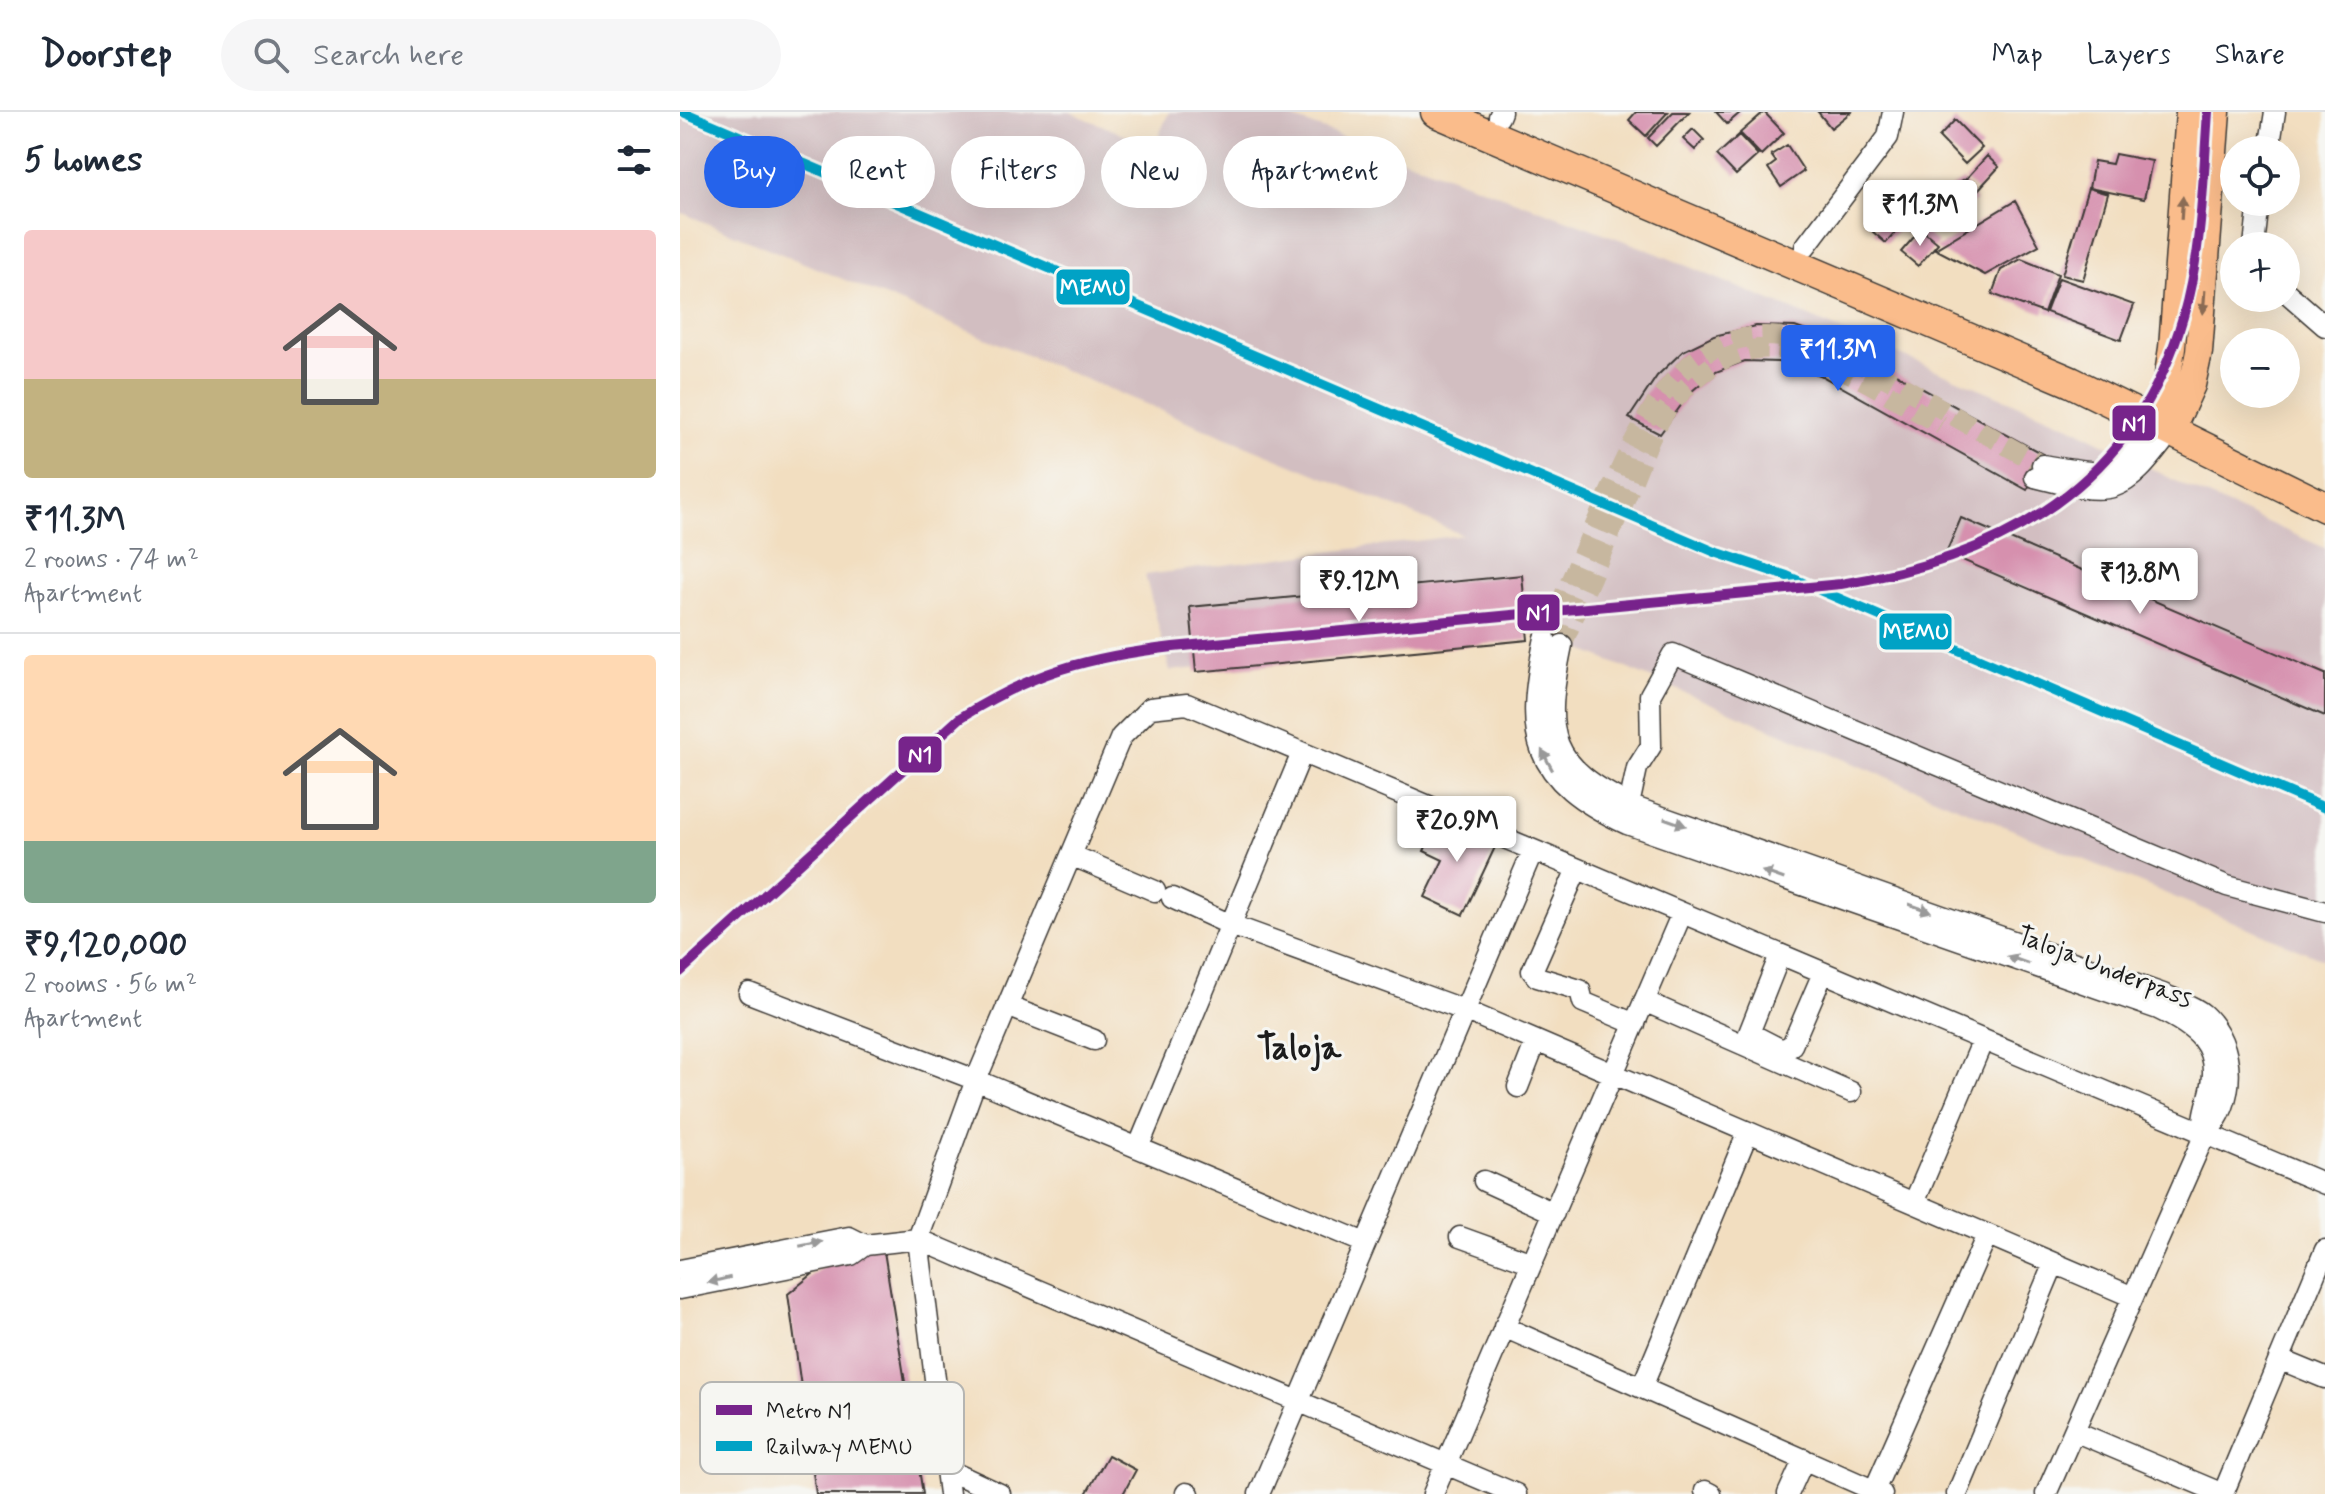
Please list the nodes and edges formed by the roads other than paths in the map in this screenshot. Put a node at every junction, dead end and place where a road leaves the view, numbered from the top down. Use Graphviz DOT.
graph roads {
  1 [pos="1436,112"];
  2 [pos="1893,112"];
  3 [pos="2189,112"];
  4 [pos="2217,112"];
  5 [pos="2275,112"];
  6 [pos="1495,114"];
  7 [pos="2271,136"];
  8 [pos="1805,247"];
  9 [pos="2300,304"];
  10 [pos="2325,326"];
  11 [pos="2167,419"];
  12 [pos="2039,471"];
  13 [pos="2325,486"];
  14 [pos="2325,507"];
  15 [pos="1302,753"];
  16 [pos="1629,805"];
  17 [pos="1533,850"];
  18 [pos="1071,855"];
  19 [pos="1577,869"];
  20 [pos="2325,912"];
  21 [pos="1682,913"];
  22 [pos="1231,925"];
  23 [pos="1780,955"];
  24 [pos="1823,973"];
  25 [pos="749,993"];
  26 [pos="1644,1001"];
  27 [pos="1007,1006"];
  28 [pos="1464,1010"];
  29 [pos="1635,1024"];
  30 [pos="1094,1040"];
  31 [pos="1983,1040"];
  32 [pos="1536,1041"];
  33 [pos="1613,1074"];
  34 [pos="976,1080"];
  35 [pos="1518,1087"];
  36 [pos="1851,1092"];
  37 [pos="1748,1132"];
  38 [pos="2205,1134"];
  39 [pos="1138,1148"];
  40 [pos="1484,1181"];
  41 [pos="2325,1184"];
  42 [pos="1914,1203"];
  43 [pos="1554,1213"];
  44 [pos="1987,1235"];
  45 [pos="1460,1237"];
  46 [pos="918,1239"];
  47 [pos="1365,1243"];
  48 [pos="2325,1250"];
  49 [pos="757,1263"];
  50 [pos="1532,1263"];
  51 [pos="2054,1263"];
  52 [pos="680,1270"];
  53 [pos="680,1289"];
  54 [pos="2133,1297"];
  55 [pos="1504,1327"];
  56 [pos="2279,1359"];
  57 [pos="2325,1378"];
  58 [pos="935,1382"];
  59 [pos="1642,1387"];
  60 [pos="1299,1401"];
  61 [pos="2074,1431"];
  62 [pos="1804,1459"];
  63 [pos="1446,1464"];
  64 [pos="947,1474"];
  65 [pos="957,1474"];
  66 [pos="1878,1492"];
  67 [pos="949,1494"];
  68 [pos="1000,1494"];
  69 [pos="1259,1494"];
  70 [pos="1433,1494"];
  71 [pos="1516,1494"];
  72 [pos="1788,1494"];
  73 [pos="1957,1494"];
  74 [pos="2046,1494"];
  1 -- 11 [label="highway"];
  2 -- 8 [label="street"];
  11 -- 3 [label="main road, one-way"];
  4 -- 11 [label="main road, one-way"];
  5 -- 7 [label="street"];
  6 -- 8 [label="highway"];
  8 -- 11 [label="highway"];
  9 -- 10 [label="street"];
  11 -- 12 [label="street"];
  11 -- 13 [label="highway"];
  11 -- 14 [label="highway"];
  15 -- 17 [label="street"];
  15 -- 18 [label="street"];
  15 -- 22 [label="street"];
  16 -- 20 [label="street"];
  16 -- 38 [label="street, Taloja Underpass, one-way"];
  38 -- 16 [label="street, Taloja Underpass, one-way"];
  17 -- 19 [label="street"];
  17 -- 28 [label="street"];
  18 -- 22 [label="street"];
  18 -- 27 [label="street"];
  19 -- 21 [label="street"];
  19 -- 29 [label="street"];
  21 -- 23 [label="street"];
  21 -- 26 [label="street"];
  22 -- 28 [label="street"];
  22 -- 39 [label="street"];
  23 -- 24 [label="street"];
  23 -- 24 [label="street"];
  24 -- 31 [label="street"];
  25 -- 34 [label="street"];
  26 -- 29 [label="street"];
  26 -- 36 [label="street"];
  27 -- 30 [label="street"];
  27 -- 34 [label="street"];
  28 -- 32 [label="street"];
  28 -- 47 [label="street"];
  29 -- 33 [label="street"];
  31 -- 38 [label="street"];
  31 -- 42 [label="street"];
  32 -- 33 [label="street"];
  32 -- 35 [label="street"];
  33 -- 37 [label="street"];
  33 -- 43 [label="street"];
  34 -- 39 [label="street"];
  34 -- 46 [label="street"];
  37 -- 42 [label="street"];
  37 -- 59 [label="street"];
  38 -- 41 [label="street"];
  38 -- 54 [label="street"];
  39 -- 47 [label="street"];
  40 -- 43 [label="street"];
  42 -- 44 [label="street"];
  43 -- 50 [label="street"];
  44 -- 51 [label="street"];
  44 -- 66 [label="street"];
  45 -- 50 [label="street"];
  46 -- 49 [label="street"];
  46 -- 58 [label="street"];
  46 -- 60 [label="street"];
  47 -- 60 [label="street"];
  48 -- 56 [label="street"];
  49 -- 52 [label="street"];
  49 -- 53 [label="street, one-way"];
  50 -- 55 [label="street"];
  51 -- 54 [label="street"];
  51 -- 73 [label="street"];
  54 -- 61 [label="street"];
  55 -- 59 [label="street"];
  55 -- 63 [label="street"];
  56 -- 57 [label="street"];
  56 -- 61 [label="street"];
  59 -- 62 [label="street"];
  60 -- 63 [label="street"];
  60 -- 69 [label="street"];
  61 -- 74 [label="street"];
  62 -- 66 [label="street"];
  62 -- 72 [label="street"];
  63 -- 70 [label="street"];
  63 -- 71 [label="street"];
  64 -- 67 [label="street"];
  65 -- 68 [label="street"];
}
